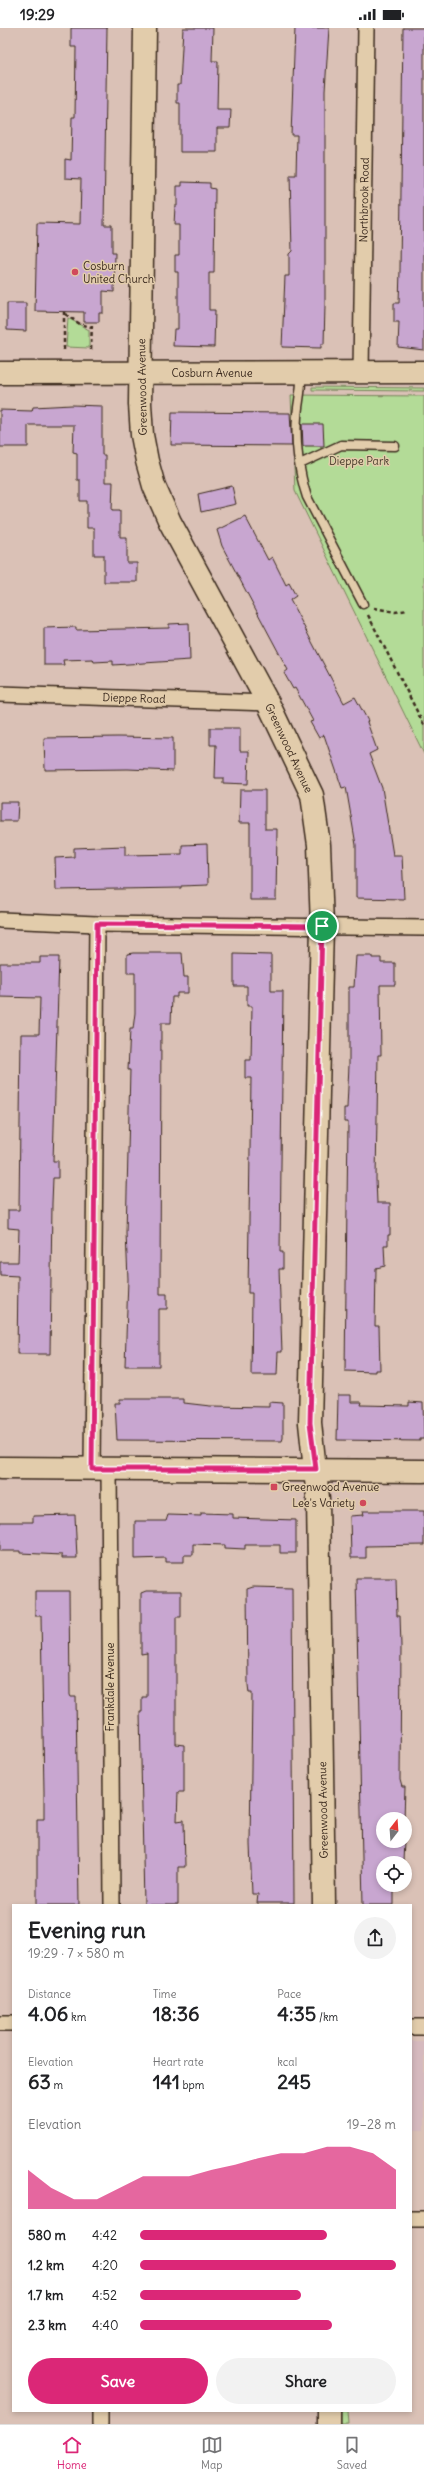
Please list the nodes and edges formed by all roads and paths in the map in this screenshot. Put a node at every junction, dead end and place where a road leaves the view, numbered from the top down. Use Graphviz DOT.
graph roads {
  1 [pos="145,28"];
  2 [pos="366,28"];
  3 [pos="92,322"];
  4 [pos="91,326"];
  5 [pos="64,350"];
  6 [pos="91,350"];
  7 [pos="140,372"];
  8 [pos="301,372"];
  9 [pos="360,372"];
  10 [pos="424,372"];
  11 [pos="0,373"];
  12 [pos="395,446"];
  13 [pos="300,464"];
  14 [pos="363,604"];
  15 [pos="408,610"];
  16 [pos="0,694"];
  17 [pos="268,702"];
  18 [pos="424,725"];
  19 [pos="0,920"];
  20 [pos="97,924"];
  21 [pos="322,926"];
  22 [pos="424,928"];
  23 [pos="0,1468"];
  24 [pos="100,1469"];
  25 [pos="316,1469"];
  26 [pos="424,1471"];
  27 [pos="112,1904"];
  28 [pos="324,1904"];
  29 [pos="0,2023"];
  30 [pos="12,2023"];
  31 [pos="412,2027"];
  32 [pos="424,2027"];
  33 [pos="412,2219"];
  34 [pos="424,2219"];
  35 [pos="100,2412"];
  36 [pos="329,2412"];
  37 [pos="100,2424"];
  38 [pos="329,2424"];
  1 -- 7 [label="street, Greenwood Avenue"];
  2 -- 9 [label="street, Northbrook Road"];
  3 -- 4 [label="path"];
  4 -- 5 [label="path"];
  4 -- 6 [label="path"];
  7 -- 8 [label="street, Cosburn Avenue"];
  7 -- 11 [label="street, Cosburn Avenue"];
  7 -- 17 [label="street, Greenwood Avenue"];
  8 -- 9 [label="street, Cosburn Avenue"];
  8 -- 13 [label="lane"];
  9 -- 10 [label="street, Cosburn Avenue"];
  12 -- 13 [label="lane"];
  13 -- 14 [label="lane"];
  14 -- 15 [label="path"];
  14 -- 18 [label="path"];
  16 -- 17 [label="street, Dieppe Road"];
  17 -- 21 [label="street, Greenwood Avenue"];
  19 -- 20 [label="street"];
  20 -- 21 [label="street"];
  20 -- 24 [label="street, Frankdale Avenue"];
  21 -- 22 [label="street"];
  21 -- 25 [label="street, Greenwood Avenue"];
  23 -- 24 [label="street"];
  24 -- 25 [label="street"];
  24 -- 27 [label="street, Frankdale Avenue"];
  25 -- 26 [label="street"];
  25 -- 28 [label="street, Greenwood Avenue"];
  29 -- 30 [label="street"];
  31 -- 32 [label="street"];
  33 -- 34 [label="street"];
  35 -- 37 [label="street"];
  36 -- 38 [label="street"];
}
